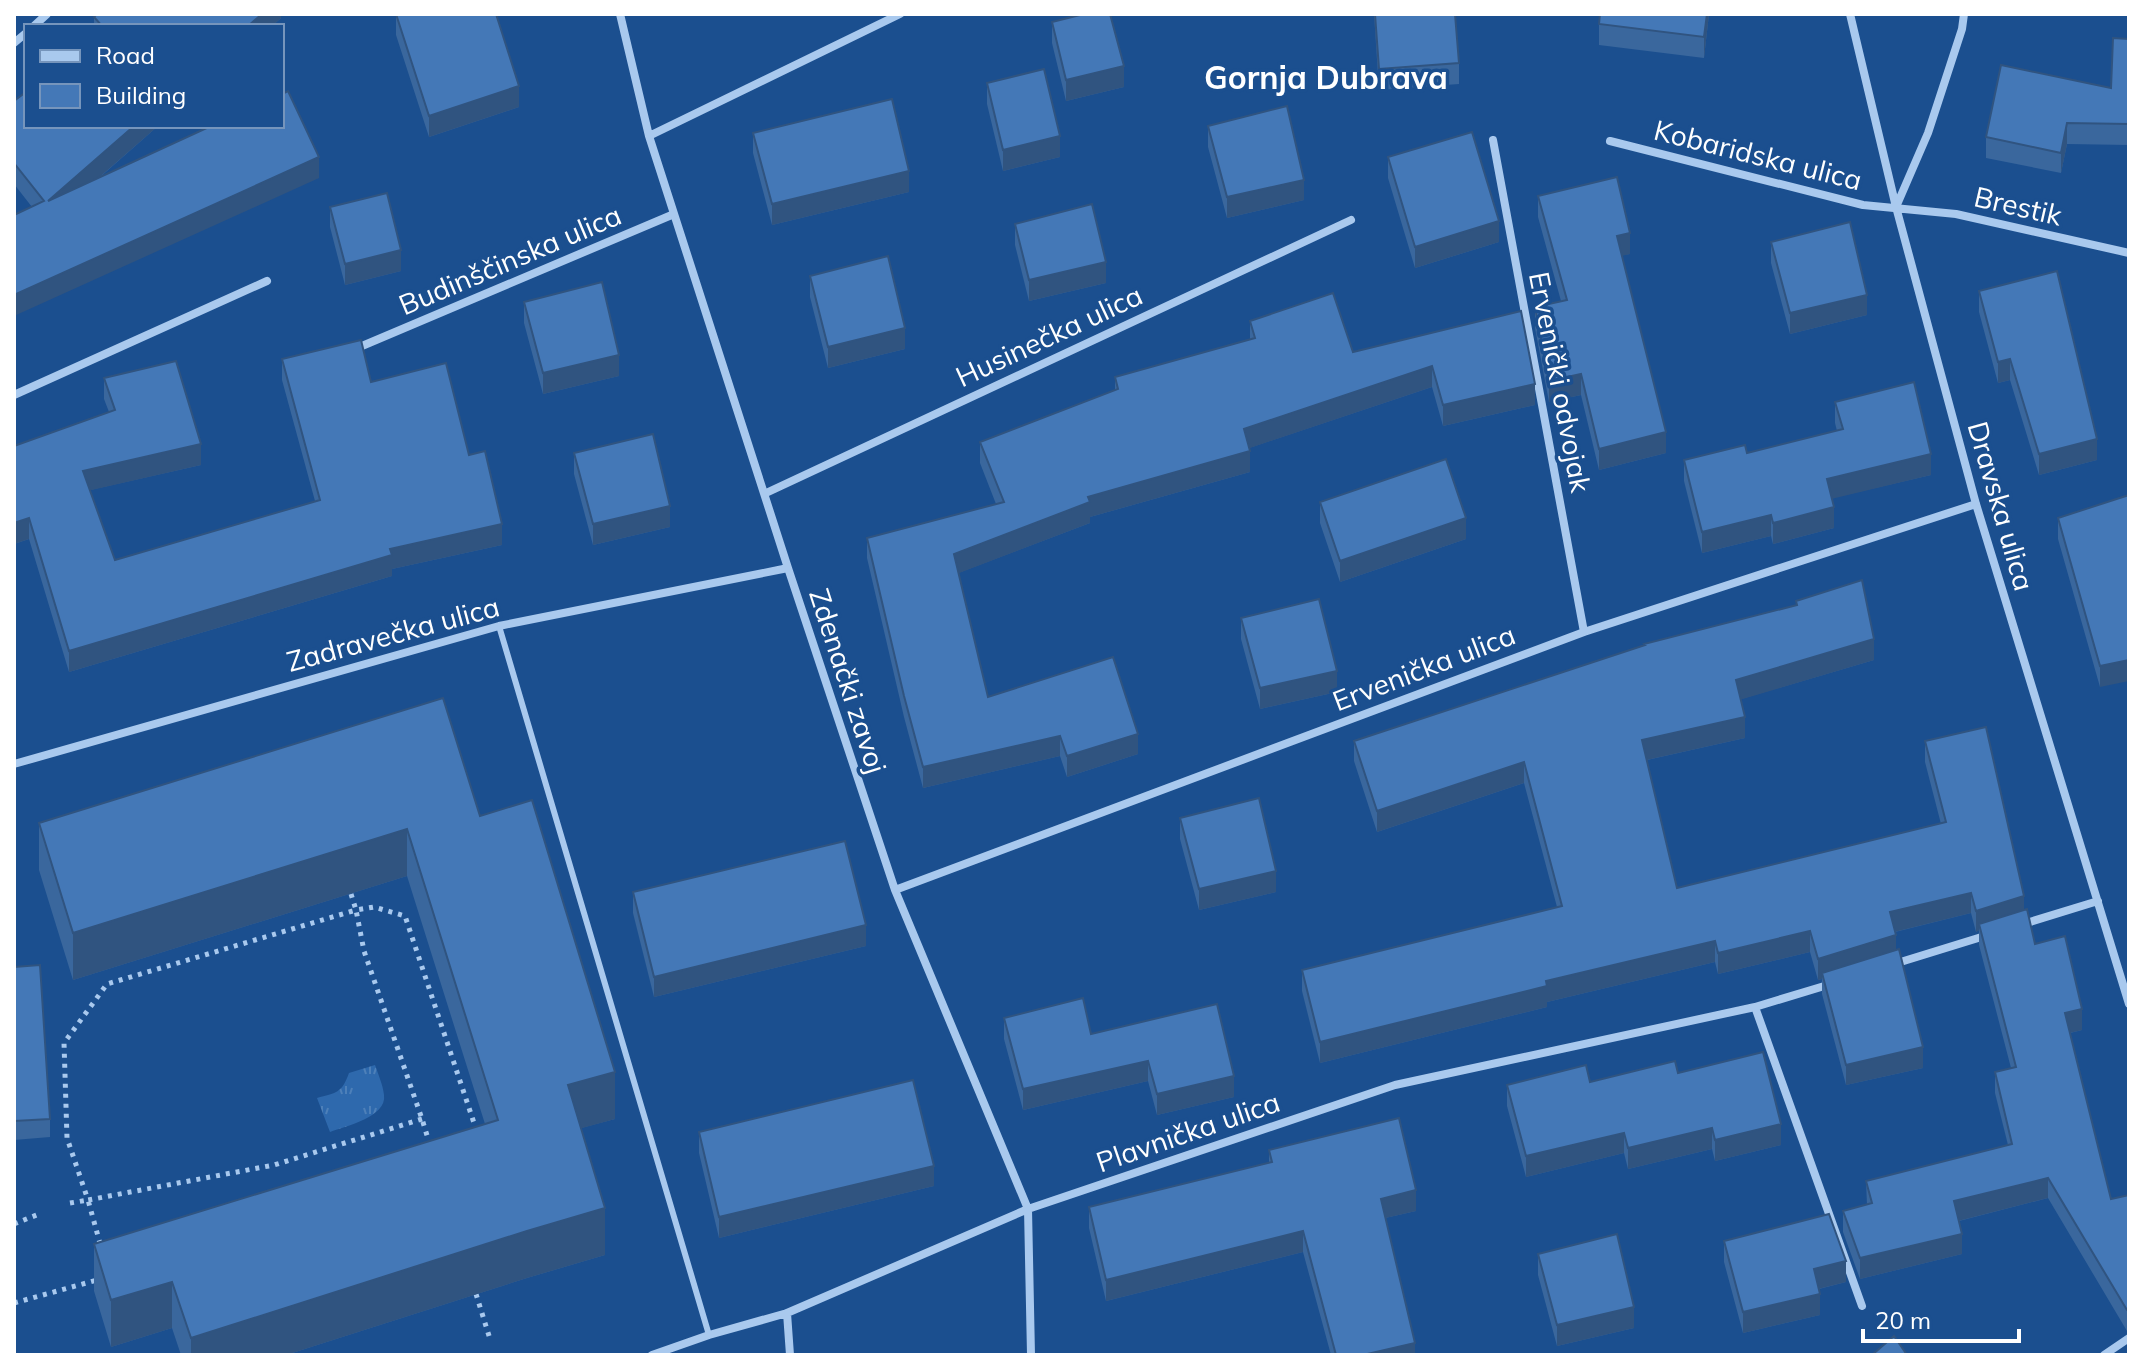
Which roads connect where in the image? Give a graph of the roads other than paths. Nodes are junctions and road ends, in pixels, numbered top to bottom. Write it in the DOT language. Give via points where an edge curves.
graph roads {
  1 [pos="620,14"];
  2 [pos="900,14"];
  3 [pos="1850,14"];
  4 [pos="1964,14"];
  5 [pos="649,136"];
  6 [pos="1493,140"];
  7 [pos="1610,141"];
  8 [pos="1896,207"];
  9 [pos="674,214"];
  10 [pos="1351,220"];
  11 [pos="2129,253"];
  12 [pos="267,281"];
  13 [pos="362,346"];
  14 [pos="14,395"];
  15 [pos="766,493"];
  16 [pos="1976,504"];
  17 [pos="788,568"];
  18 [pos="499,626"];
  19 [pos="1584,632"];
  20 [pos="14,764"];
  21 [pos="895,890"];
  22 [pos="2098,901"];
  23 [pos="2009,929"];
  24 [pos="1994,933"];
  25 [pos="1890,965"];
  26 [pos="1845,979"];
  27 [pos="2129,1004"];
  28 [pos="1755,1007"];
  29 [pos="1028,1209"];
  30 [pos="1862,1306"];
  31 [pos="787,1313"];
  32 [pos="709,1335"];
  33 [pos="2129,1338"];
  34 [pos="652,1355"];
  35 [pos="790,1355"];
  36 [pos="1031,1355"];
  37 [pos="2104,1355"];
  1 -- 5 [label="street, Zdenački zavoj"];
  2 -- 5 [label="street"];
  3 -- 8 [label="street, Dravska ulica"];
  4 -- 8 [label="street" via="1928,133"];
  5 -- 9 [label="street, Zdenački zavoj"];
  6 -- 19 [label="street, Ervenički odvojak"];
  7 -- 8 [label="street, Kobaridska ulica" via="1863,205"];
  8 -- 11 [label="street, Brestik" via="1956,214"];
  8 -- 16 [label="street, Dravska ulica"];
  9 -- 13 [label="street, Budinščinska ulica"];
  9 -- 15 [label="street, Zdenački zavoj"];
  10 -- 15 [label="street, Husinečka ulica"];
  12 -- 14 [label="street"];
  15 -- 17 [label="street, Zdenački zavoj"];
  16 -- 19 [label="street, Ervenička ulica"];
  16 -- 22 [label="street, Dravska ulica"];
  17 -- 18 [label="street, Zadravečka ulica"];
  17 -- 21 [label="street, Zdenački zavoj"];
  18 -- 20 [label="street, Zadravečka ulica"];
  18 -- 32 [label="lane"];
  19 -- 21 [label="street, Ervenička ulica"];
  21 -- 29 [label="street, Zdenački zavoj"];
  22 -- 23 [label="street"];
  22 -- 27 [label="street, Dravska ulica"];
  24 -- 25 [label="street"];
  26 -- 28 [label="street, Plavnička ulica"];
  28 -- 29 [label="street, Plavnička ulica" via="1395,1085"];
  28 -- 30 [label="street"];
  29 -- 31 [label="street, Plavnička ulica"];
  29 -- 36 [label="street, Zdenački zavoj"];
  31 -- 32 [label="street, Plavnička ulica"];
  31 -- 35 [label="street"];
  32 -- 34 [label="street, Plavnička ulica"];
  33 -- 37 [label="street"];
}
